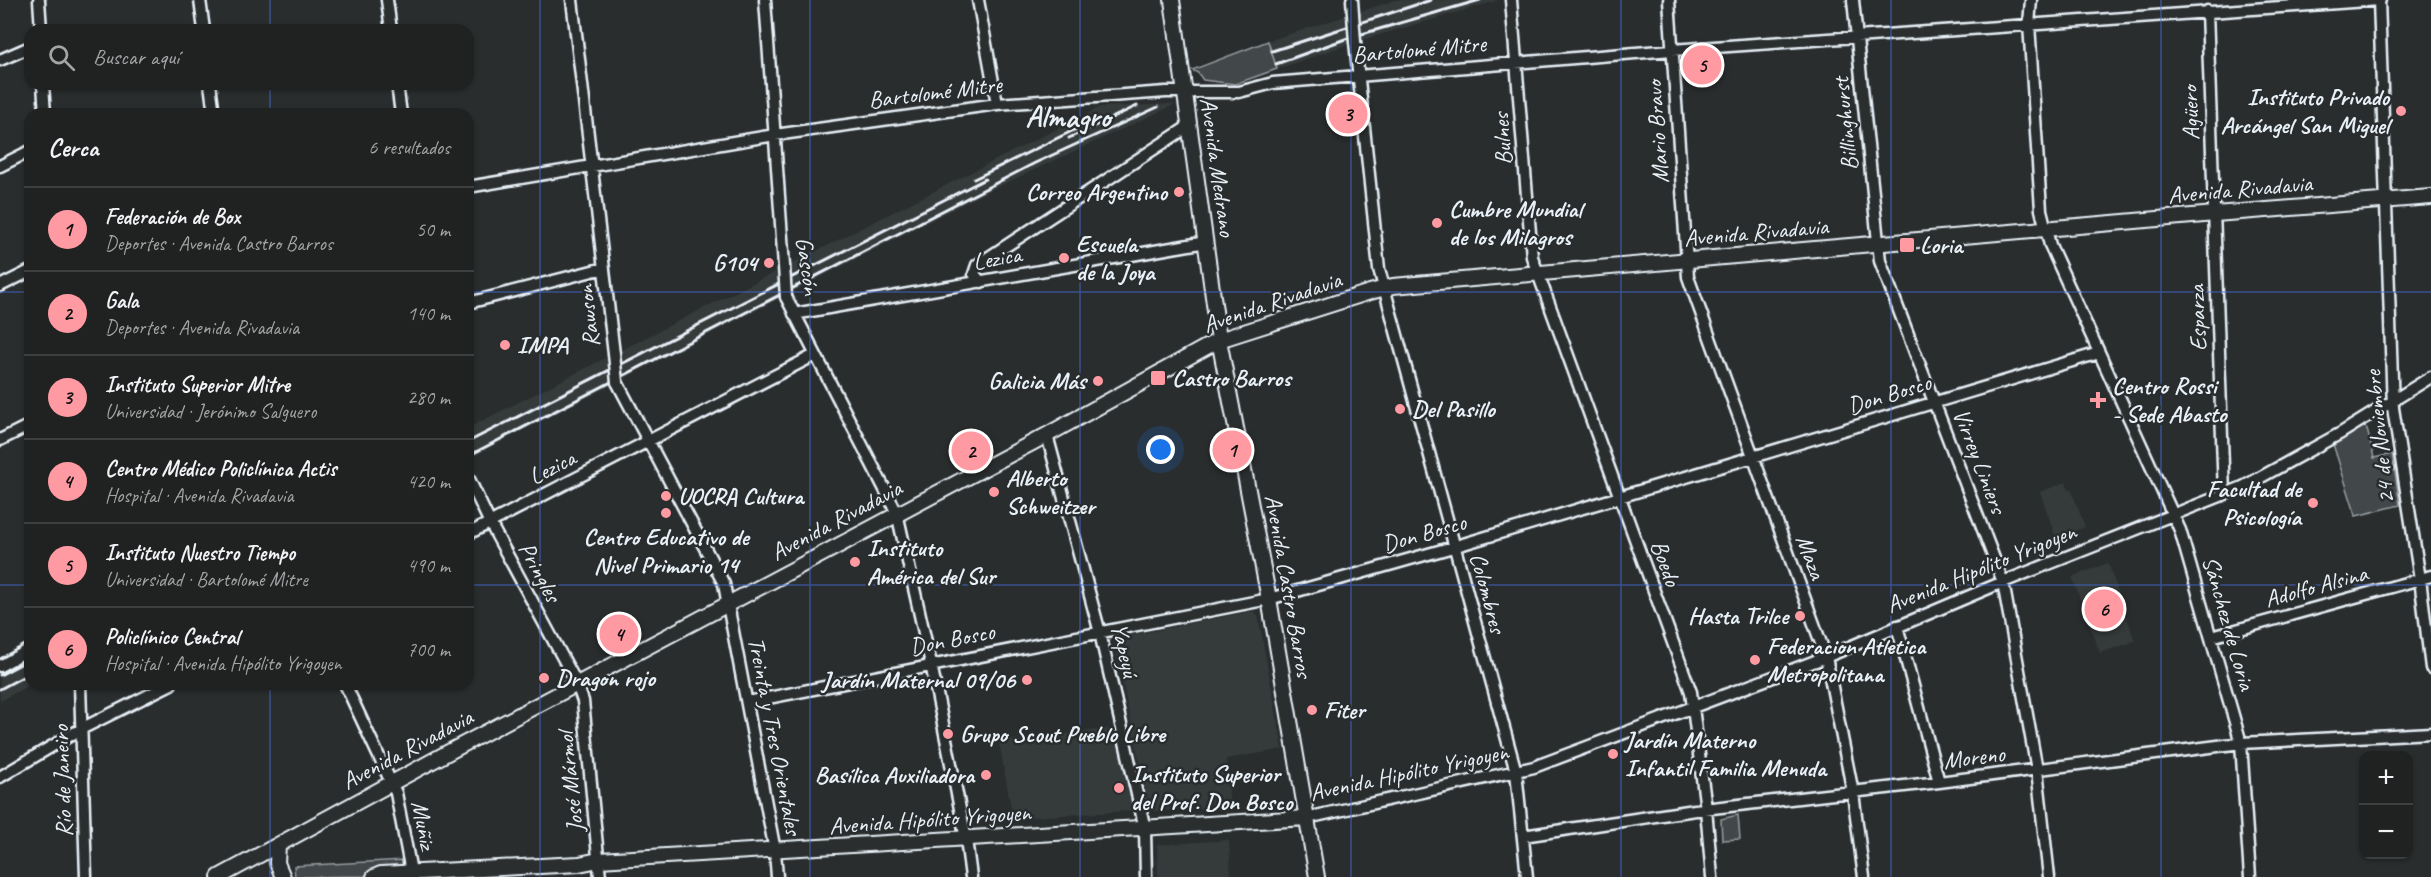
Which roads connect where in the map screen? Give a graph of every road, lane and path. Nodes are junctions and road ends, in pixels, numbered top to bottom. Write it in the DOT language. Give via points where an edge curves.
graph roads {
  1 [pos="39,0"];
  2 [pos="200,0"];
  3 [pos="387,0"];
  4 [pos="572,0"];
  5 [pos="765,0"];
  6 [pos="978,0"];
  7 [pos="1172,0"];
  8 [pos="1352,0"];
  9 [pos="1511,0"];
  10 [pos="1669,0"];
  11 [pos="1853,0"];
  12 [pos="2031,0"];
  13 [pos="2380,0"];
  14 [pos="2207,11"];
  15 [pos="40,24"];
  16 [pos="203,24"];
  17 [pos="390,24"];
  18 [pos="2030,24"];
  19 [pos="1856,37"];
  20 [pos="24,50"];
  21 [pos="1672,50"];
  22 [pos="0,60"];
  23 [pos="1517,62"];
  24 [pos="1358,75"];
  25 [pos="43,90"];
  26 [pos="211,90"];
  27 [pos="398,90"];
  28 [pos="1184,91"];
  29 [pos="997,104"];
  30 [pos="45,108"];
  31 [pos="213,108"];
  32 [pos="400,108"];
  33 [pos="1189,126"];
  34 [pos="775,135"];
  35 [pos="24,154"];
  36 [pos="0,166"];
  37 [pos="592,166"];
  38 [pos="474,186"];
  39 [pos="2431,197"];
  40 [pos="2385,200"];
  41 [pos="2215,214"];
  42 [pos="2046,228"];
  43 [pos="1206,242"];
  44 [pos="1878,244"];
  45 [pos="1687,260"];
  46 [pos="604,268"];
  47 [pos="24,274"];
  48 [pos="1539,274"];
  49 [pos="981,282"];
  50 [pos="0,286"];
  51 [pos="1384,288"];
  52 [pos="474,301"];
  53 [pos="794,314"];
  54 [pos="1219,340"];
  55 [pos="2099,353"];
  56 [pos="815,355"];
  57 [pos="2431,377"];
  58 [pos="2393,399"];
  59 [pos="1935,402"];
  60 [pos="24,428"];
  61 [pos="1047,435"];
  62 [pos="0,440"];
  63 [pos="648,441"];
  64 [pos="1752,457"];
  65 [pos="474,490"];
  66 [pos="2224,494"];
  67 [pos="1620,497"];
  68 [pos="897,513"];
  69 [pos="2174,515"];
  70 [pos="490,524"];
  71 [pos="474,531"];
  72 [pos="1453,547"];
  73 [pos="2426,578"];
  74 [pos="2003,582"];
  75 [pos="1269,599"];
  76 [pos="728,603"];
  77 [pos="1896,626"];
  78 [pos="1100,633"];
  79 [pos="2211,637"];
  80 [pos="24,652"];
  81 [pos="1826,657"];
  82 [pos="931,664"];
  83 [pos="0,666"];
  84 [pos="2431,668"];
  85 [pos="577,684"];
  86 [pos="80,690"];
  87 [pos="159,690"];
  88 [pos="348,690"];
  89 [pos="748,702"];
  90 [pos="1693,707"];
  91 [pos="81,729"];
  92 [pos="2431,733"];
  93 [pos="2241,743"];
  94 [pos="2037,770"];
  95 [pos="1515,772"];
  96 [pos="0,777"];
  97 [pos="392,782"];
  98 [pos="1940,782"];
  99 [pos="1853,793"];
  100 [pos="1706,809"];
  101 [pos="1307,818"];
  102 [pos="1145,829"];
  103 [pos="1522,836"];
  104 [pos="966,839"];
  105 [pos="278,844"];
  106 [pos="776,851"];
  107 [pos="599,860"];
  108 [pos="412,875"];
  109 [pos="86,877"];
  110 [pos="219,877"];
  111 [pos="283,877"];
  112 [pos="374,877"];
  113 [pos="600,877"];
  114 [pos="777,877"];
  115 [pos="971,877"];
  116 [pos="1146,877"];
  117 [pos="1317,877"];
  118 [pos="1527,877"];
  119 [pos="1712,877"];
  120 [pos="1864,877"];
  121 [pos="2049,877"];
  122 [pos="2250,877"];
  1 -- 15 [label="street"];
  2 -- 16 [label="street"];
  3 -- 17 [label="street"];
  4 -- 37 [label="street, Rawson"];
  5 -- 34 [label="street, Gascón"];
  6 -- 29 [label="street"];
  7 -- 28 [label="main road, Avenida Medrano"];
  8 -- 24 [label="street, Colombres, bridge"];
  9 -- 23 [label="street, Bulnes"];
  10 -- 21 [label="street, Mario Bravo"];
  11 -- 19 [label="street, Billinghurst"];
  12 -- 18 [label="street, Sánchez de Loria"];
  13 -- 14 [label="street, Bartolomé Mitre"];
  13 -- 40 [label="street, 24 de Noviembre"];
  14 -- 18 [label="street, Bartolomé Mitre"];
  14 -- 41 [label="street, Agüero"];
  18 -- 19 [label="street, Bartolomé Mitre"];
  18 -- 42 [label="street, Sánchez de Loria" via="2041,210"];
  19 -- 21 [label="street, Bartolomé Mitre"];
  19 -- 44 [label="street, Billinghurst"];
  20 -- 22 [label="street"];
  21 -- 23 [label="street, Bartolomé Mitre"];
  21 -- 45 [label="street, Mario Bravo"];
  23 -- 24 [label="street, Bartolomé Mitre"];
  23 -- 48 [label="street, Bulnes" via="1532,257"];
  24 -- 28 [label="street, Bartolomé Mitre" via="1273,83 1239,92"];
  24 -- 51 [label="street, Colombres"];
  25 -- 30 [label="street"];
  26 -- 31 [label="street"];
  27 -- 32 [label="street"];
  28 -- 29 [label="street, Bartolomé Mitre"];
  28 -- 33 [label="main road, Avenida Medrano"];
  29 -- 34 [label="street, Bartolomé Mitre"];
  33 -- 43 [label="main road, Avenida Medrano"];
  33 -- 49 [label="street" via="977,265 974,274"];
  34 -- 37 [label="street, Bartolomé Mitre"];
  34 -- 53 [label="street, Gascón, bridge" via="786,297"];
  35 -- 36 [label="street"];
  37 -- 38 [label="street, Bartolomé Mitre"];
  37 -- 46 [label="street, Rawson"];
  39 -- 40 [label="main road, Avenida Rivadavia"];
  40 -- 41 [label="main road, Avenida Rivadavia"];
  40 -- 58 [label="street, 24 de Noviembre"];
  41 -- 42 [label="main road, Avenida Rivadavia"];
  41 -- 66 [label="street, Esparza"];
  42 -- 44 [label="main road, Avenida Rivadavia"];
  42 -- 55 [label="street, Sánchez de Loria"];
  43 -- 49 [label="street, Lezica"];
  43 -- 54 [label="main road, Avenida Medrano"];
  44 -- 45 [label="main road, Avenida Rivadavia"];
  44 -- 59 [label="street, Virrey Liniers" via="1880,261"];
  45 -- 48 [label="main road, Avenida Rivadavia"];
  45 -- 64 [label="street, Maza" via="1688,277"];
  46 -- 52 [label="street"];
  46 -- 63 [label="street, Rawson, bridge" via="617,382"];
  47 -- 50 [label="street"];
  48 -- 51 [label="main road, Avenida Rivadavia"];
  48 -- 67 [label="street, Boedo"];
  49 -- 53 [label="street, Lezica"];
  51 -- 54 [label="main road, Avenida Rivadavia"];
  51 -- 72 [label="street, Colombres"];
  53 -- 56 [label="street, Gascón"];
  54 -- 61 [label="main road, Avenida Rivadavia"];
  54 -- 75 [label="main road, Avenida Castro Barros"];
  55 -- 59 [label="street, Don Bosco"];
  55 -- 69 [label="street, Sánchez de Loria"];
  56 -- 63 [label="street, Lezica"];
  56 -- 68 [label="street, Gascón"];
  57 -- 58 [label="street, Avenida Hipólito Yrigoyen"];
  58 -- 66 [label="street, Avenida Hipólito Yrigoyen" via="2244,488"];
  58 -- 73 [label="street, 24 de Noviembre"];
  59 -- 64 [label="street, Don Bosco"];
  59 -- 74 [label="street, Virrey Liniers"];
  60 -- 62 [label="street"];
  61 -- 68 [label="main road, Avenida Rivadavia"];
  61 -- 78 [label="street, Yapeyú"];
  63 -- 70 [label="street, Lezica"];
  63 -- 76 [label="street, Rawson" via="724,584"];
  64 -- 67 [label="street, Don Bosco"];
  64 -- 81 [label="street, Maza"];
  65 -- 70 [label="street, Pringles"];
  66 -- 69 [label="street, Avenida Hipólito Yrigoyen"];
  67 -- 72 [label="street, Don Bosco"];
  67 -- 90 [label="street, Boedo" via="1691,692"];
  68 -- 76 [label="main road, Avenida Rivadavia"];
  68 -- 82 [label="street, Gascón"];
  69 -- 74 [label="street, Avenida Hipólito Yrigoyen"];
  69 -- 79 [label="street, Sánchez de Loria"];
  70 -- 71 [label="street, Lezica"];
  70 -- 85 [label="street, Pringles"];
  72 -- 75 [label="street, Don Bosco"];
  72 -- 95 [label="street, Colombres"];
  73 -- 79 [label="street, Adolfo Alsina"];
  73 -- 84 [label="street, 24 de Noviembre"];
  74 -- 77 [label="street, Avenida Hipólito Yrigoyen"];
  74 -- 94 [label="street, Virrey Liniers"];
  75 -- 78 [label="street, Don Bosco"];
  75 -- 101 [label="main road, Avenida Castro Barros"];
  76 -- 85 [label="main road, Avenida Rivadavia"];
  76 -- 89 [label="street, Treinta y Tres Orientales"];
  77 -- 81 [label="street, Avenida Hipólito Yrigoyen"];
  77 -- 98 [label="street"];
  78 -- 82 [label="street, Don Bosco"];
  78 -- 102 [label="street, Yapeyú"];
  79 -- 93 [label="street, Sánchez de Loria"];
  80 -- 83 [label="street"];
  81 -- 90 [label="street, Avenida Hipólito Yrigoyen"];
  81 -- 99 [label="street, Maza"];
  82 -- 89 [label="street, Don Bosco"];
  82 -- 104 [label="street, Gascón"];
  85 -- 97 [label="main road, Avenida Rivadavia"];
  85 -- 107 [label="street, José Mármol" via="583,701"];
  86 -- 91 [label="street, Río de Janeiro"];
  87 -- 91 [label="street"];
  88 -- 97 [label="street, Muñiz"];
  89 -- 106 [label="street, Treinta y Tres Orientales"];
  90 -- 95 [label="street, Avenida Hipólito Yrigoyen"];
  90 -- 100 [label="street, Boedo"];
  91 -- 96 [label="street"];
  91 -- 109 [label="street, Río de Janeiro"];
  92 -- 93 [label="street, Moreno"];
  93 -- 94 [label="street, Moreno"];
  93 -- 122 [label="street, Sánchez de Loria"];
  94 -- 98 [label="street, Moreno"];
  94 -- 121 [label="street, Virrey Liniers"];
  95 -- 101 [label="street, Avenida Hipólito Yrigoyen"];
  95 -- 103 [label="street, Colombres"];
  97 -- 105 [label="main road, Avenida Rivadavia"];
  97 -- 108 [label="street, Muñiz"];
  98 -- 99 [label="street, Moreno"];
  99 -- 100 [label="street, Moreno"];
  99 -- 120 [label="street, Maza"];
  100 -- 103 [label="street, Moreno"];
  100 -- 119 [label="street, Boedo"];
  101 -- 102 [label="main road, Avenida Hipólito Yrigoyen"];
  101 -- 117 [label="main road, Avenida Castro Barros"];
  102 -- 104 [label="main road, Avenida Hipólito Yrigoyen"];
  102 -- 116 [label="street, Yapeyú"];
  103 -- 118 [label="street, Colombres"];
  104 -- 106 [label="main road, Avenida Hipólito Yrigoyen"];
  104 -- 115 [label="street, Gascón"];
  105 -- 110 [label="main road, Avenida Rivadavia"];
  105 -- 111 [label="main road" via="277,863"];
  106 -- 107 [label="main road, Avenida Hipólito Yrigoyen"];
  106 -- 114 [label="street, Treinta y Tres Orientales"];
  107 -- 108 [label="main road, Avenida Hipólito Yrigoyen"];
  107 -- 113 [label="street, José Mármol"];
  108 -- 112 [label="main road, Avenida Hipólito Yrigoyen"];
}
